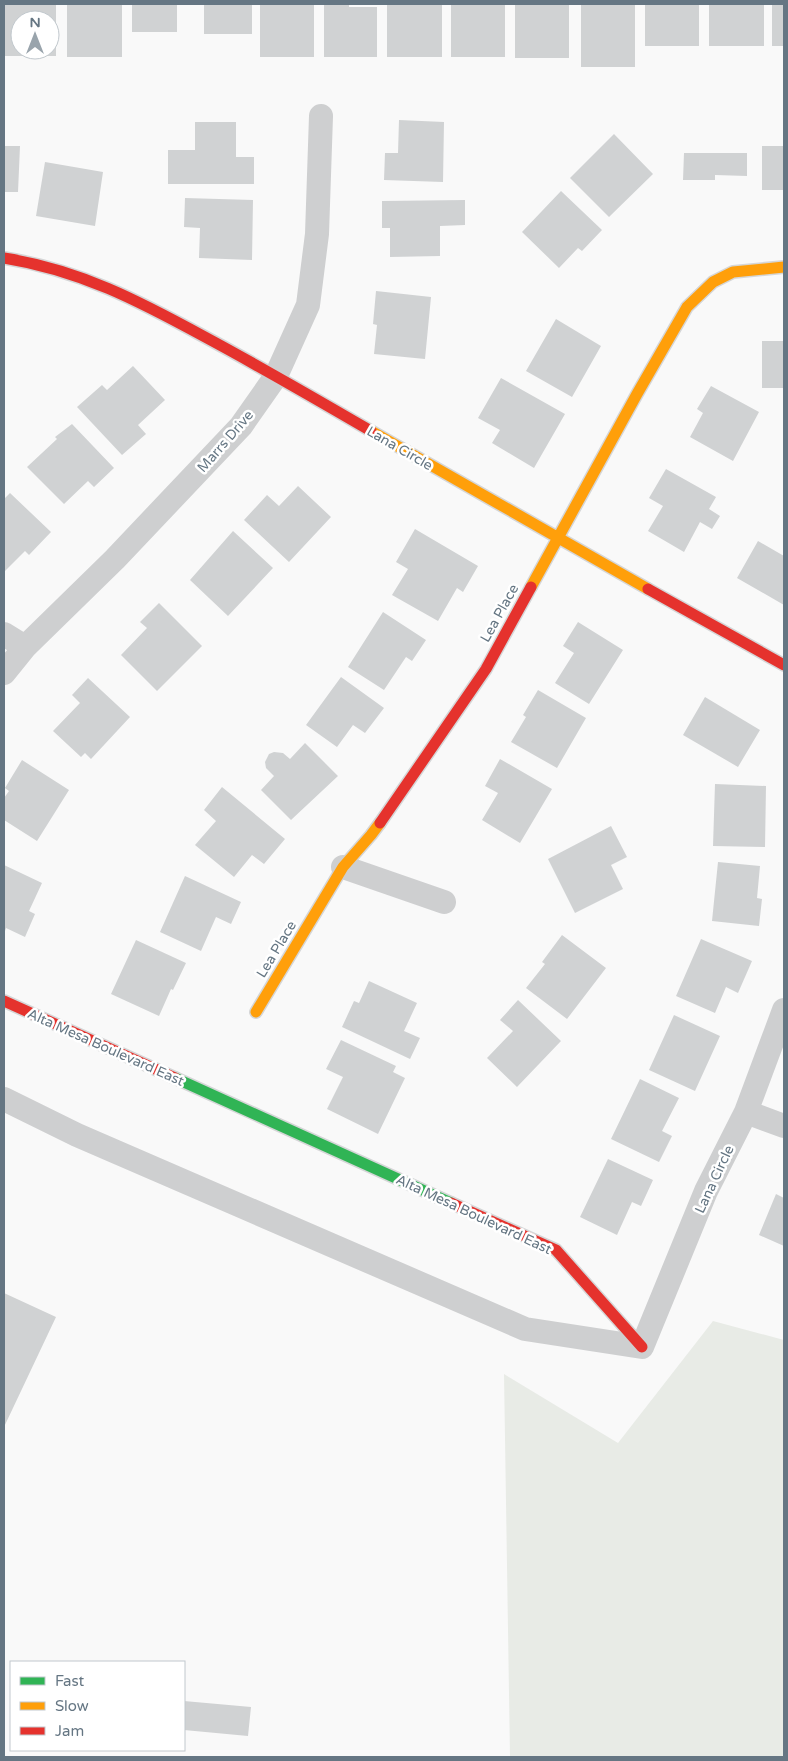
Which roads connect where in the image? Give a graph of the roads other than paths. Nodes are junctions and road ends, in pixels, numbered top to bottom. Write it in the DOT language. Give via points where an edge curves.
graph roads {
  1 [pos="320,116"];
  2 [pos="4,258"];
  3 [pos="784,267"];
  4 [pos="276,376"];
  5 [pos="557,539"];
  6 [pos="4,634"];
  7 [pos="25,647"];
  8 [pos="784,666"];
  9 [pos="4,673"];
  10 [pos="343,867"];
  11 [pos="444,902"];
  12 [pos="4,1001"];
  13 [pos="784,1010"];
  14 [pos="256,1012"];
  15 [pos="4,1099"];
  16 [pos="746,1112"];
  17 [pos="784,1126"];
  18 [pos="642,1347"];
  1 -- 4 [label="street, Marrs Drive" via="317,234 308,305"];
  2 -- 4 [label="street, Lana Circle" via="38,262 101,284"];
  3 -- 5 [label="street, Lea Place" via="733,272 713,282 687,307"];
  4 -- 5 [label="street, Lana Circle"];
  4 -- 7 [label="street, Marrs Drive" via="241,426 115,559"];
  5 -- 8 [label="street, Lana Circle"];
  5 -- 10 [label="street, Lea Place" via="486,669 371,835"];
  6 -- 7 [label="street"];
  7 -- 9 [label="street, Marrs Drive"];
  10 -- 11 [label="street"];
  10 -- 14 [label="street, Lea Place"];
  12 -- 18 [label="street, Alta Mesa Boulevard East" via="556,1250"];
  13 -- 16 [label="street, Lana Circle"];
  15 -- 18 [label="street" via="77,1135 525,1329"];
  16 -- 17 [label="street"];
  16 -- 18 [label="street, Lana Circle" via="706,1191"];
}
